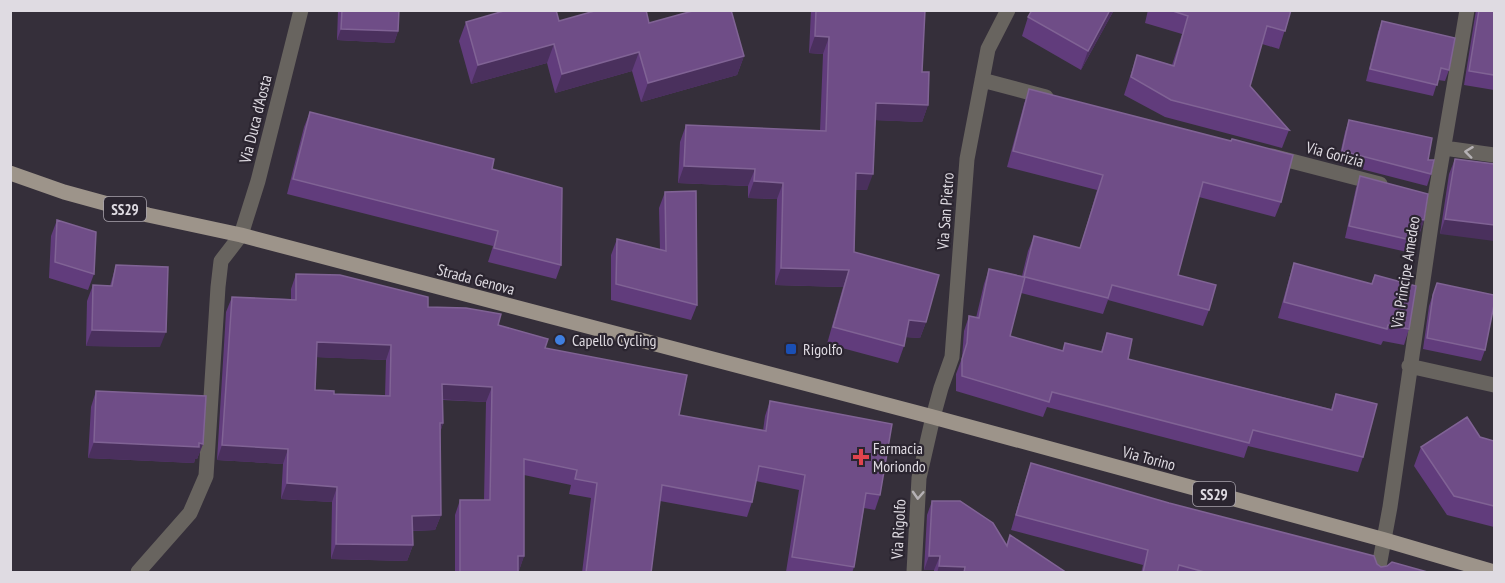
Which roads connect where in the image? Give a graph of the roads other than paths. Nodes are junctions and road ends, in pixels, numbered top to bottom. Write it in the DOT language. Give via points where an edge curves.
graph roads {
  1 [pos="301,10"];
  2 [pos="1008,10"];
  3 [pos="1467,10"];
  4 [pos="982,80"];
  5 [pos="1063,101"];
  6 [pos="1444,148"];
  7 [pos="1260,153"];
  8 [pos="1494,155"];
  9 [pos="10,173"];
  10 [pos="1400,189"];
  11 [pos="241,235"];
  12 [pos="1409,366"];
  13 [pos="1494,385"];
  14 [pos="933,417"];
  15 [pos="1385,540"];
  16 [pos="1494,572"];
  17 [pos="138,573"];
  18 [pos="914,573"];
  19 [pos="1378,573"];
  1 -- 11 [label="street, Via Duca d'Aosta"];
  2 -- 4 [label="street, Via San Pietro" via="988,49"];
  3 -- 6 [label="street, Via Principe Amedeo"];
  4 -- 5 [label="street"];
  4 -- 14 [label="street, Via San Pietro" via="968,159 952,357"];
  8 -- 6 [label="street, one-way"];
  6 -- 12 [label="street, Via Principe Amedeo" via="1429,197"];
  7 -- 10 [label="street, Via Gorizia"];
  9 -- 11 [label="main road, Strada Genova / SS29" via="148,215"];
  11 -- 14 [label="main road, Strada Genova / SS29"];
  11 -- 17 [label="street" via="221,261 206,476 190,513"];
  12 -- 13 [label="street"];
  12 -- 15 [label="street, Via Principe Amedeo"];
  14 -- 15 [label="main road, Via Torino / SS29"];
  14 -- 18 [label="street, Via Rigolfo, one-way" via="919,478"];
  15 -- 16 [label="main road, Via Torino / SS29"];
  15 -- 19 [label="street, Via Principe Amedeo"];
}
